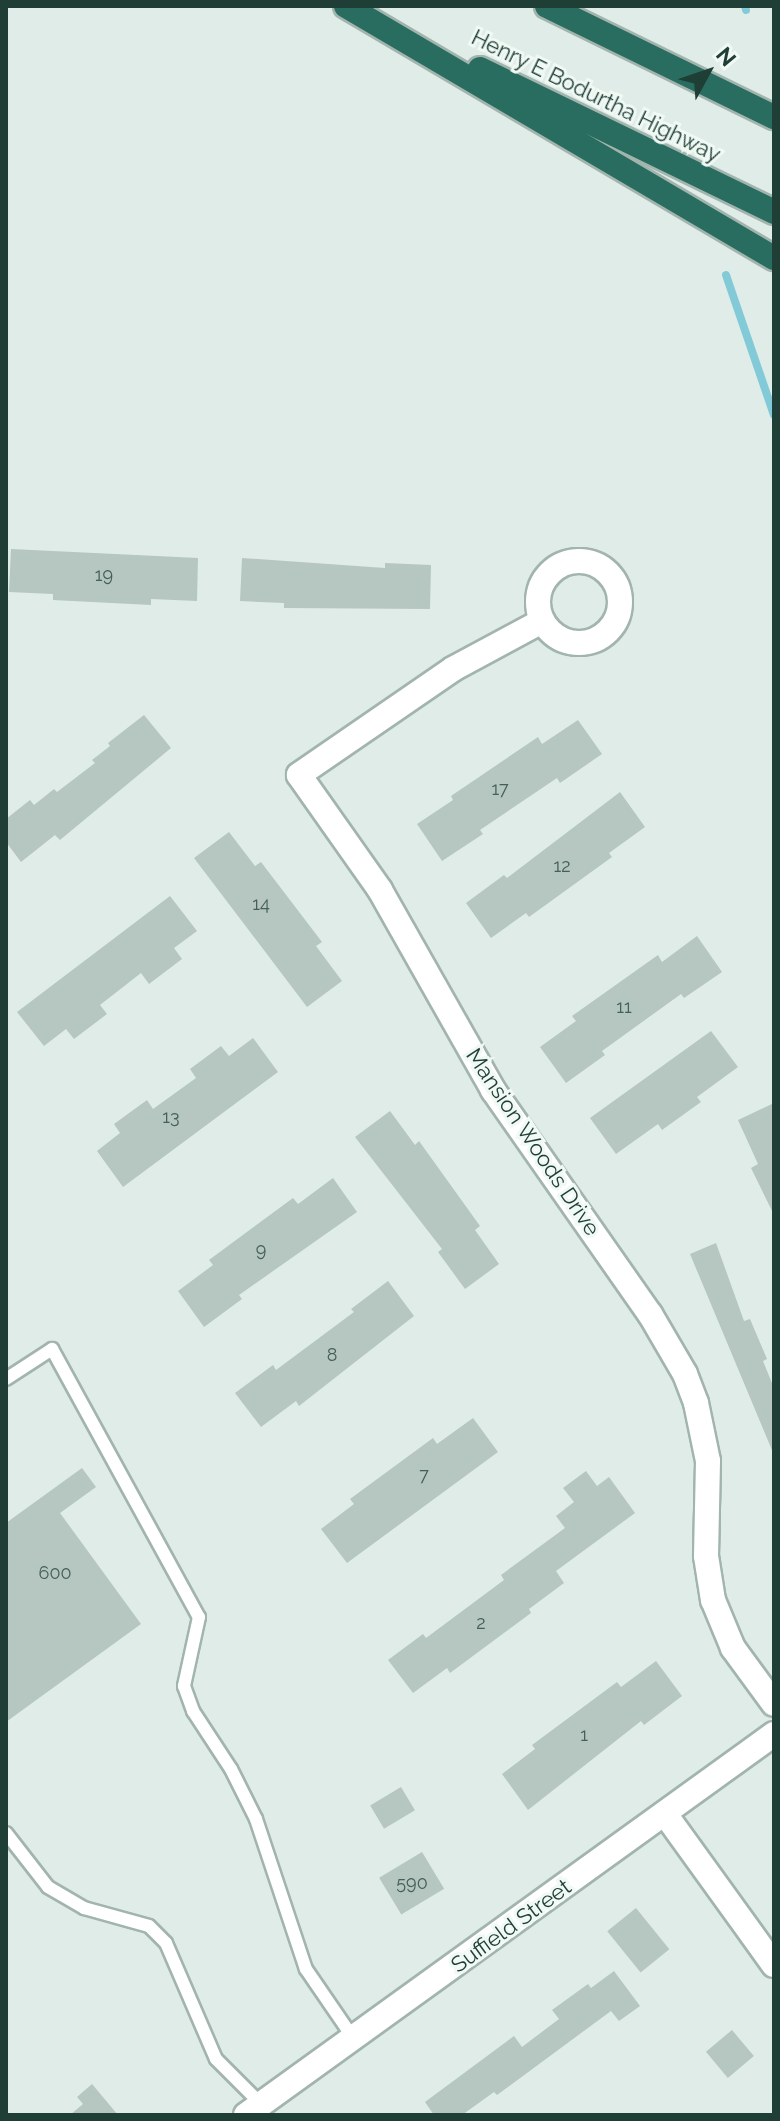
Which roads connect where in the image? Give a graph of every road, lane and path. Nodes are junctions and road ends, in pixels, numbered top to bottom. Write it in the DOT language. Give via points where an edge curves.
graph roads {
  1 [pos="346,6"];
  2 [pos="353,6"];
  3 [pos="547,6"];
  4 [pos="661,62"];
  5 [pos="774,108"];
  6 [pos="774,117"];
  7 [pos="774,212"];
  8 [pos="774,258"];
  9 [pos="542,621"];
  10 [pos="6,1379"];
  11 [pos="774,1704"];
  12 [pos="774,1734"];
  13 [pos="665,1814"];
  14 [pos="6,1833"];
  15 [pos="774,1965"];
  16 [pos="354,2039"];
  17 [pos="254,2110"];
  1 -- 8 [label="highway"];
  2 -- 7 [label="highway, Henry E Bodurtha Highway"];
  3 -- 4 [label="highway"];
  4 -- 5 [label="highway"];
  4 -- 6 [label="highway"];
  9 -- 11 [label="street, Mansion Woods Drive" via="453,669 299,775 380,890 493,1090 650,1314 685,1374 708,1461 706,1556 713,1600 733,1648"];
  10 -- 16 [label="lane" via="52,1349 199,1617 184,1686 193,1711 256,1819 306,1969"];
  12 -- 13 [label="street, Suffield Street"];
  13 -- 15 [label="street"];
  13 -- 16 [label="street, Suffield Street"];
  14 -- 17 [label="lane" via="48,1887 84,1908 149,1926 166,1943 216,2059"];
  16 -- 17 [label="street, Suffield Street"];
}
